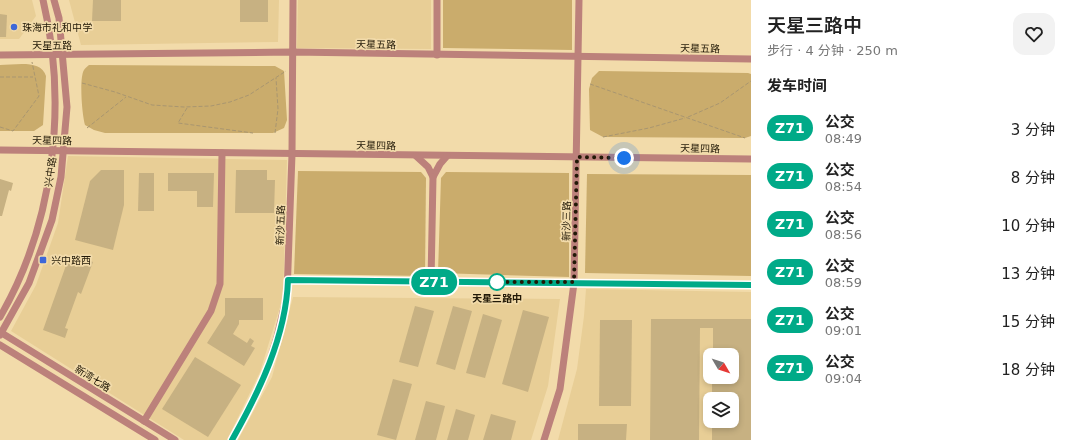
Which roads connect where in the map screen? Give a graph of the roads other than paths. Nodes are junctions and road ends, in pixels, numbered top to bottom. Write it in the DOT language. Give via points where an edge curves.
graph roads {
  1 [pos="43,0"];
  2 [pos="54,0"];
  3 [pos="293,0"];
  4 [pos="437,0"];
  5 [pos="579,0"];
  6 [pos="292,52"];
  7 [pos="0,55"];
  8 [pos="62,55"];
  9 [pos="437,55"];
  10 [pos="52,56"];
  11 [pos="579,57"];
  12 [pos="751,59"];
  13 [pos="0,150"];
  14 [pos="51,150"];
  15 [pos="63,151"];
  16 [pos="222,153"];
  17 [pos="292,154"];
  18 [pos="416,156"];
  19 [pos="447,156"];
  20 [pos="577,157"];
  21 [pos="751,159"];
  22 [pos="433,177"];
  23 [pos="288,280"];
  24 [pos="431,282"];
  25 [pos="574,282"];
  26 [pos="751,285"];
  27 [pos="0,317"];
  28 [pos="0,334"];
  29 [pos="0,345"];
  30 [pos="144,421"];
  31 [pos="155,440"];
  32 [pos="175,440"];
  33 [pos="232,440"];
  34 [pos="544,440"];
  1 -- 10 [label="street, 兴中路" via="50,30"];
  2 -- 8 [label="street, 兴中路" via="59,18"];
  3 -- 6 [label="street, 新沙五路"];
  4 -- 9 [label="street"];
  5 -- 11 [label="street, 新沙三路"];
  6 -- 8 [label="street, 天星五路"];
  6 -- 9 [label="street, 天星五路"];
  6 -- 17 [label="street, 新沙五路"];
  7 -- 10 [label="street, 天星五路"];
  8 -- 10 [label="street, 天星五路"];
  8 -- 15 [label="street, 兴中路" via="67,107"];
  9 -- 11 [label="street, 天星五路"];
  10 -- 14 [label="street, 兴中路" via="56,96"];
  11 -- 12 [label="street, 天星五路"];
  11 -- 20 [label="street, 新沙三路"];
  13 -- 14 [label="street, 天星四路"];
  14 -- 15 [label="street, 天星四路"];
  14 -- 27 [label="street, 兴中路" via="49,181 34,240 16,290"];
  15 -- 16 [label="street, 天星四路"];
  15 -- 28 [label="street, 兴中路" via="61,177 52,220 29,283"];
  16 -- 17 [label="street, 天星四路"];
  16 -- 30 [label="street" via="220,284 216,298 211,311"];
  17 -- 18 [label="street, 天星四路"];
  17 -- 23 [label="street, 新沙五路"];
  18 -- 19 [label="street, 天星四路"];
  18 -- 22 [label="street" via="428,167"];
  19 -- 20 [label="street, 天星四路"];
  19 -- 22 [label="street"];
  20 -- 21 [label="street, 天星四路"];
  20 -- 25 [label="street, 新沙三路"];
  22 -- 24 [label="street"];
  23 -- 24 [label="street"];
  23 -- 33 [label="street, 新沙五路" via="277,337 265,376"];
  24 -- 25 [label="street"];
  25 -- 26 [label="street"];
  25 -- 34 [label="street, 新沙三路" via="560,389"];
  28 -- 30 [label="street, 新湾七路"];
  29 -- 31 [label="street, 新湾七路"];
  30 -- 32 [label="street, 新湾七路"];
}
